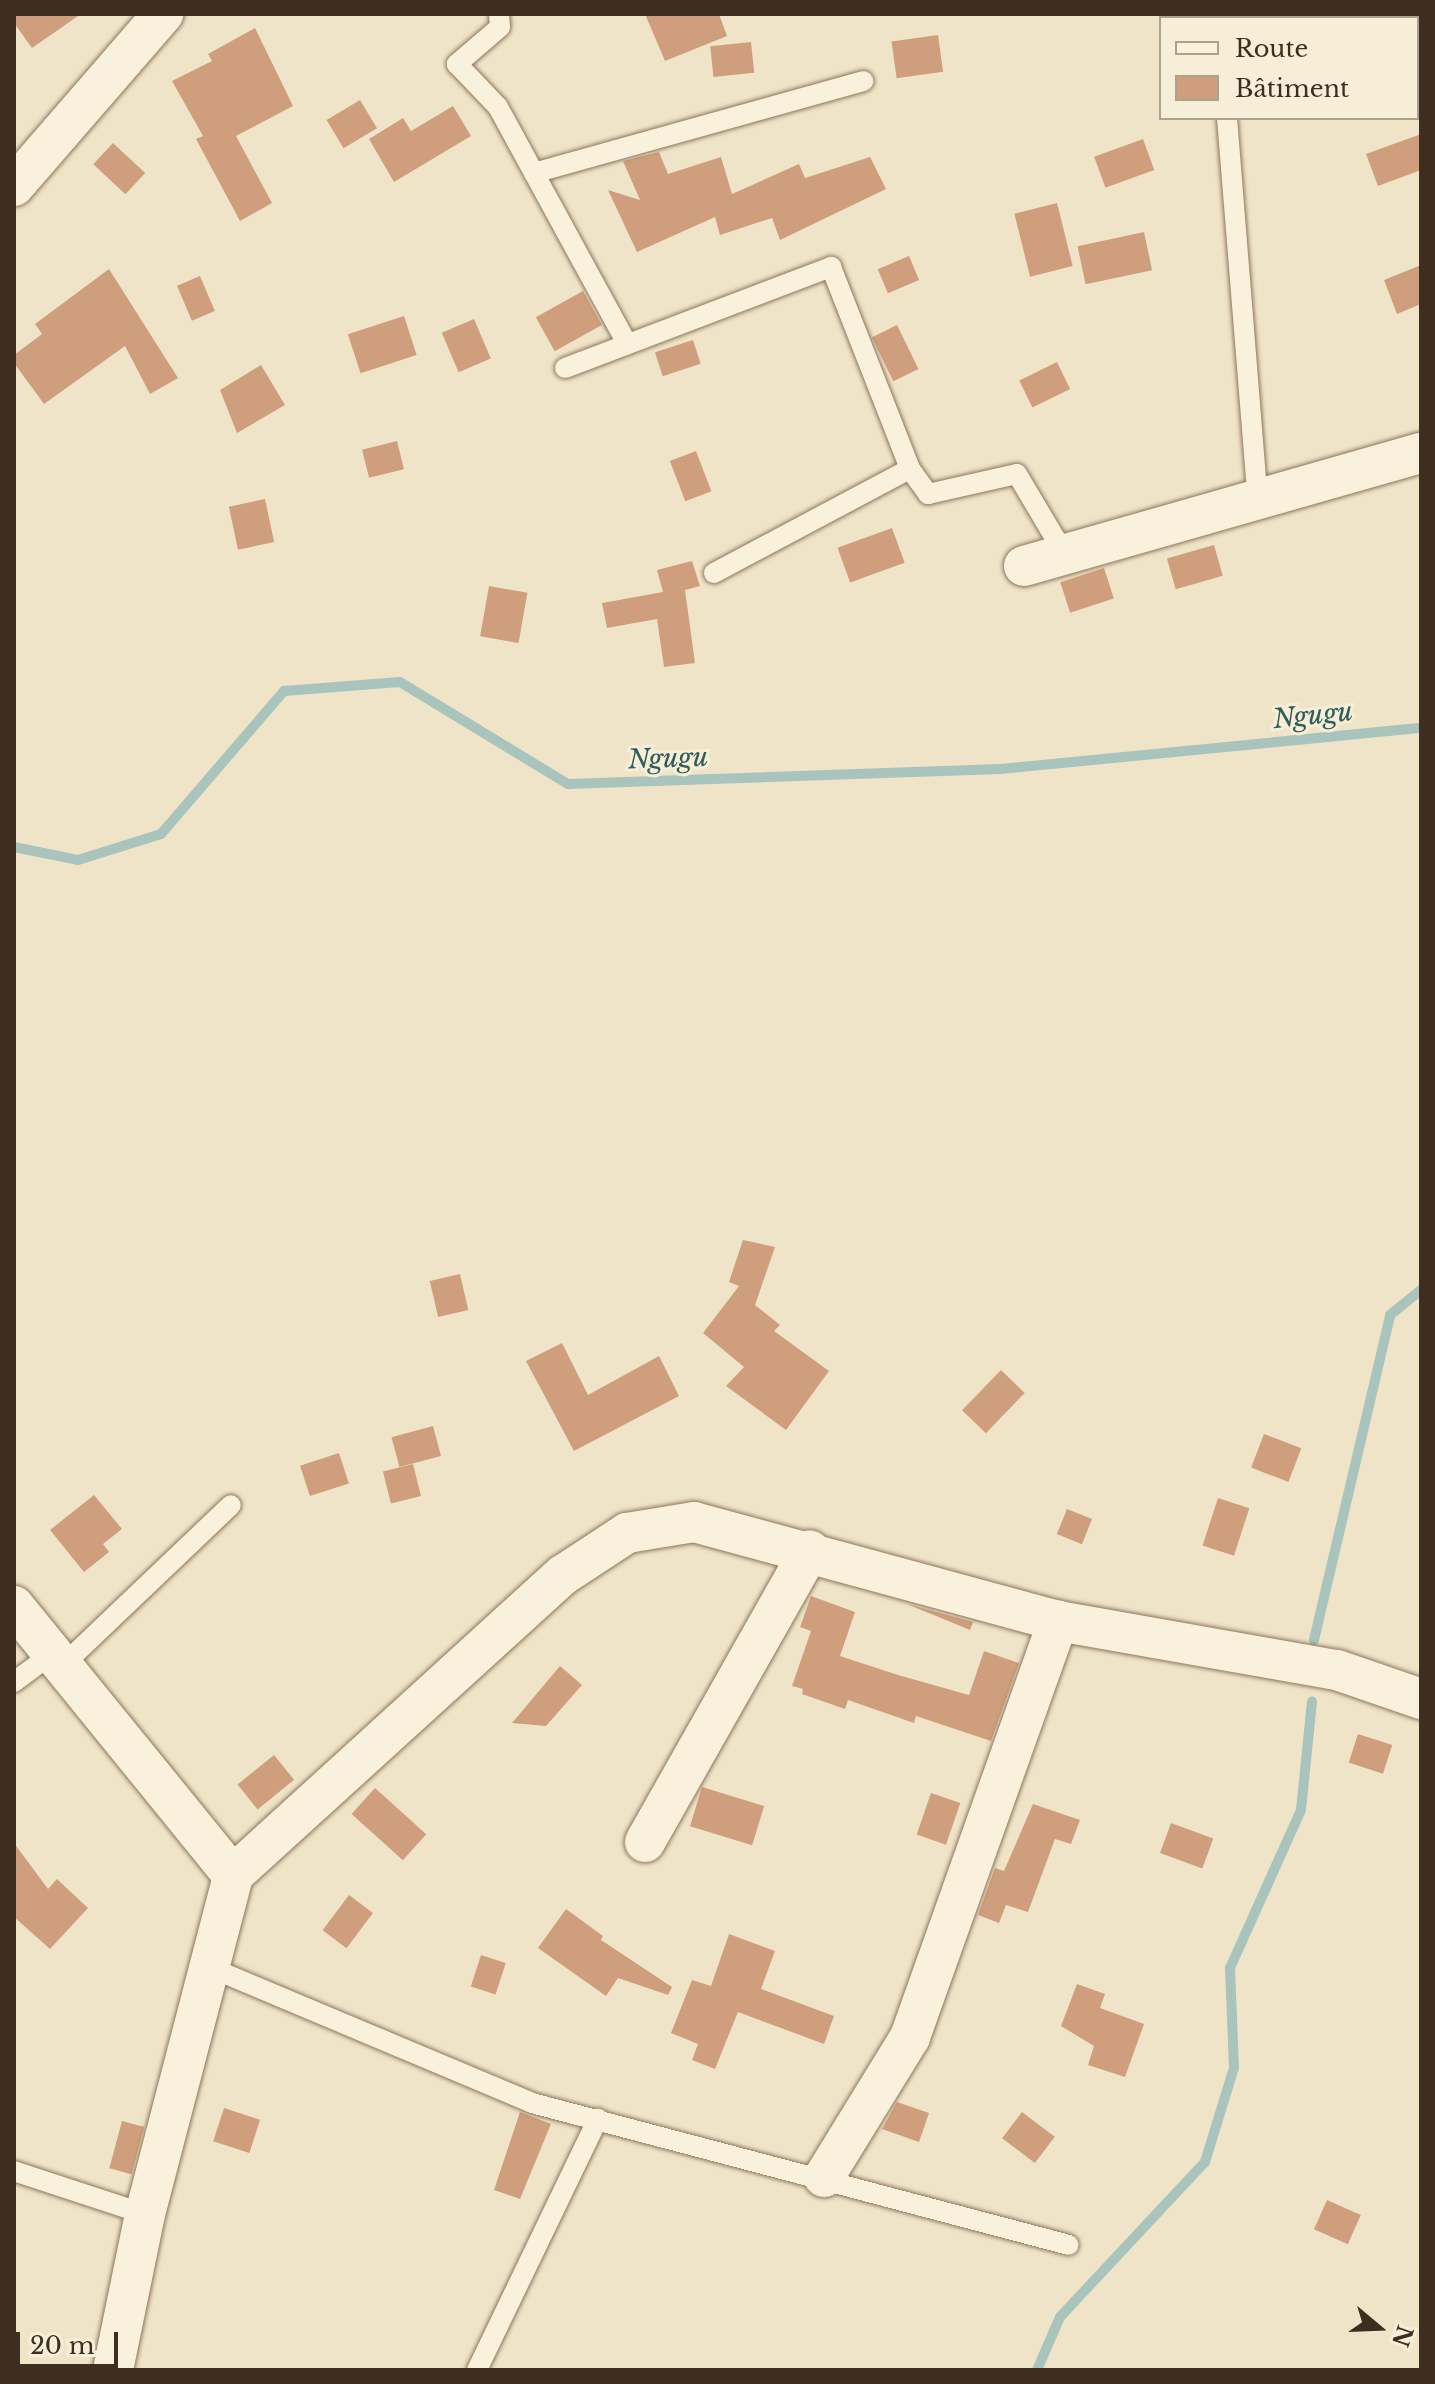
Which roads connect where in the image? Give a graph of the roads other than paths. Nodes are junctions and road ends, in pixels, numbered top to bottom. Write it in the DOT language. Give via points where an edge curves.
graph roads {
  1 [pos="163,14"];
  2 [pos="499,14"];
  3 [pos="863,81"];
  4 [pos="1227,120"];
  5 [pos="534,173"];
  6 [pos="14,186"];
  7 [pos="627,344"];
  8 [pos="565,368"];
  9 [pos="1421,453"];
  10 [pos="910,469"];
  11 [pos="1258,500"];
  12 [pos="1065,555"];
  13 [pos="1024,566"];
  14 [pos="714,573"];
  15 [pos="231,1505"];
  16 [pos="810,1550"];
  17 [pos="14,1606"];
  18 [pos="1058,1621"];
  19 [pos="58,1659"];
  20 [pos="14,1682"];
  21 [pos="1421,1699"];
  22 [pos="645,1842"];
  23 [pos="233,1875"];
  24 [pos="209,1967"];
  25 [pos="598,2119"];
  26 [pos="14,2171"];
  27 [pos="824,2177"];
  28 [pos="145,2214"];
  29 [pos="1069,2245"];
  30 [pos="113,2370"];
  31 [pos="477,2370"];
  1 -- 6 [label="street"];
  2 -- 5 [label="lane" via="500,27 457,64 498,107"];
  3 -- 5 [label="lane"];
  4 -- 11 [label="lane"];
  5 -- 7 [label="lane"];
  7 -- 8 [label="lane"];
  7 -- 10 [label="lane" via="831,267"];
  9 -- 11 [label="street"];
  10 -- 12 [label="lane" via="928,494 1017,474"];
  10 -- 14 [label="lane"];
  11 -- 12 [label="street"];
  12 -- 13 [label="street"];
  15 -- 19 [label="lane"];
  16 -- 18 [label="street"];
  16 -- 22 [label="street"];
  16 -- 23 [label="street" via="694,1522 627,1533 563,1575"];
  17 -- 19 [label="street"];
  18 -- 21 [label="street" via="1337,1670"];
  18 -- 27 [label="street" via="910,2037"];
  19 -- 20 [label="lane"];
  19 -- 23 [label="street"];
  23 -- 24 [label="street"];
  24 -- 25 [label="lane" via="532,2103"];
  24 -- 28 [label="street"];
  25 -- 27 [label="lane"];
  25 -- 31 [label="lane"];
  26 -- 28 [label="lane"];
  27 -- 29 [label="lane"];
  28 -- 30 [label="street"];
}
